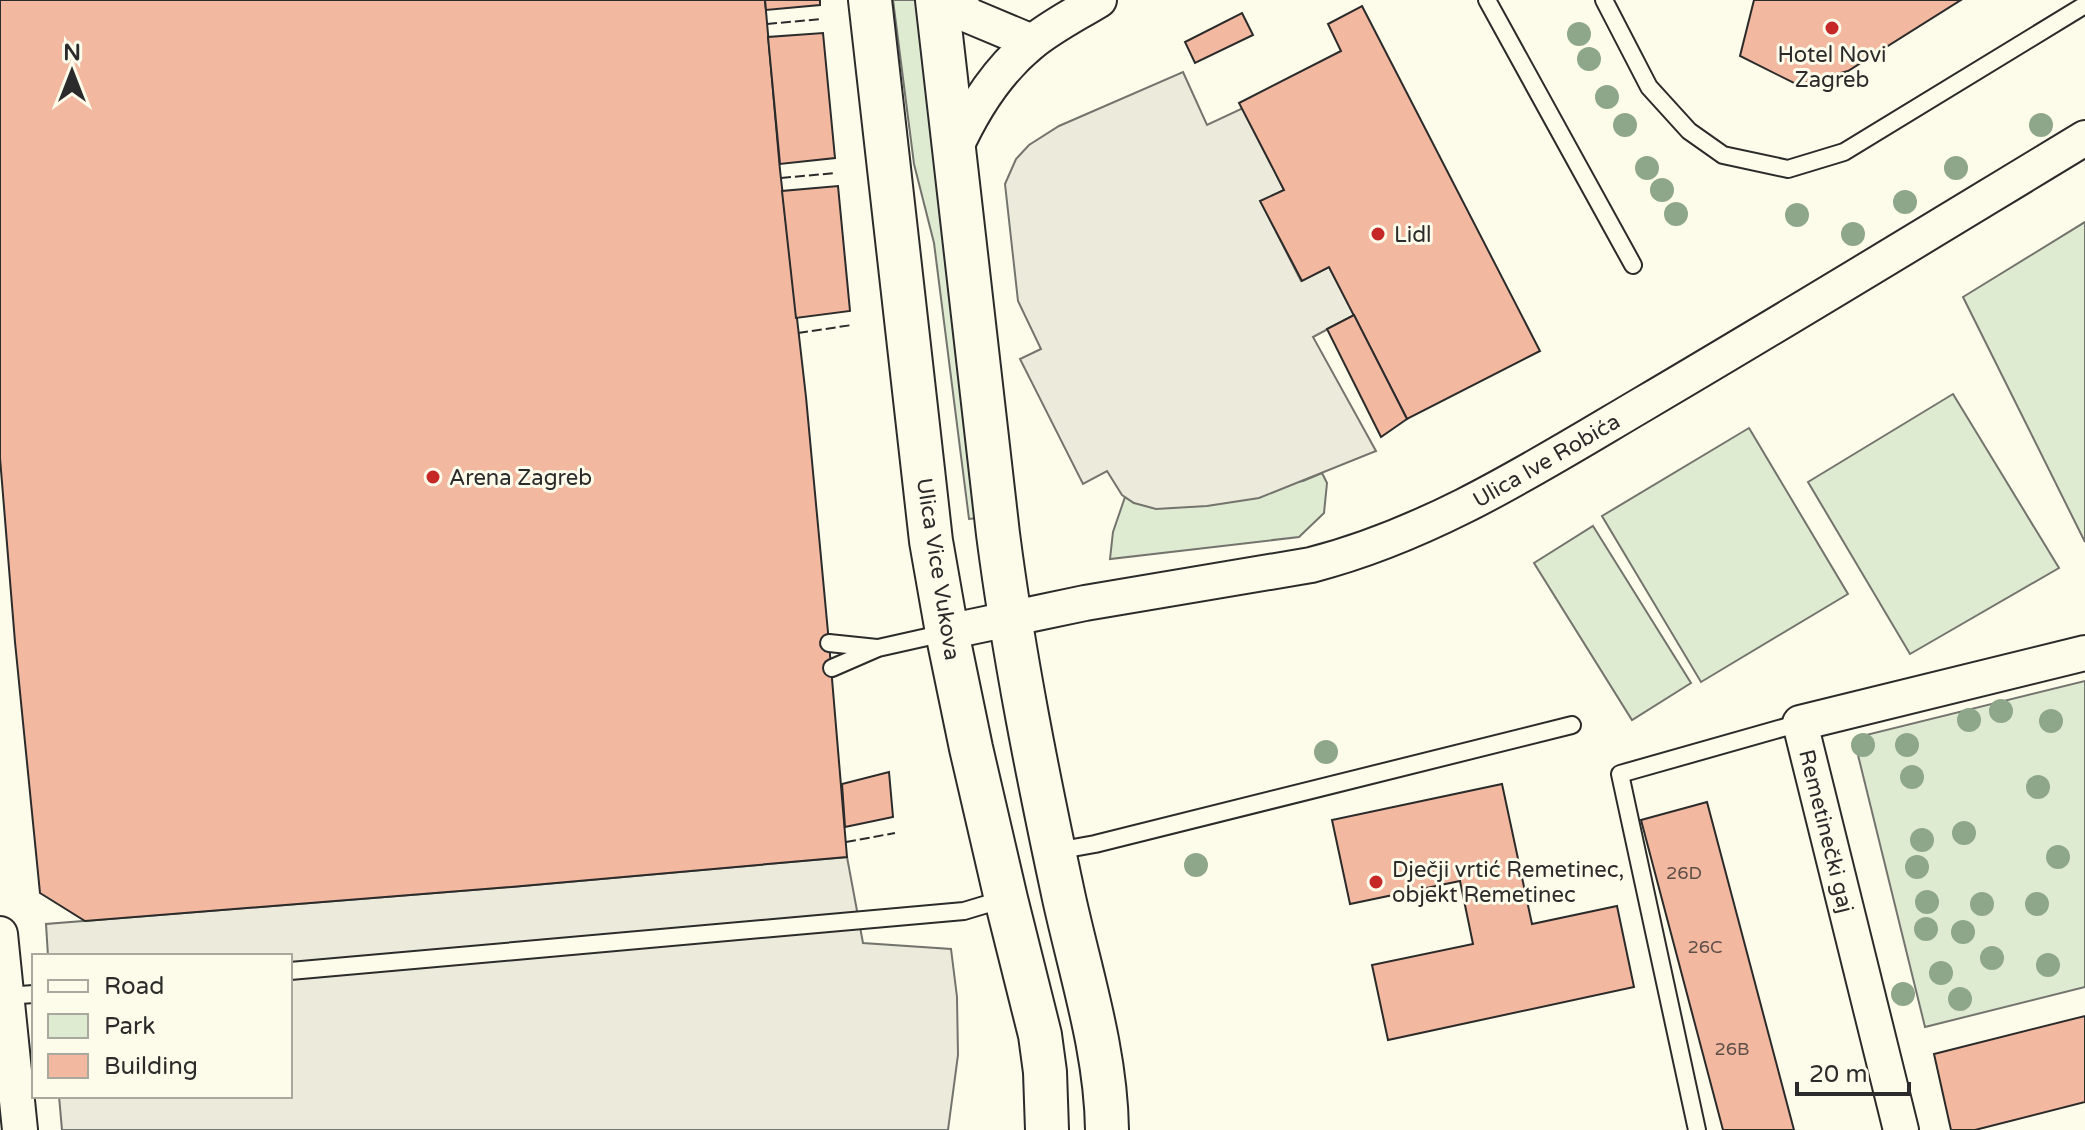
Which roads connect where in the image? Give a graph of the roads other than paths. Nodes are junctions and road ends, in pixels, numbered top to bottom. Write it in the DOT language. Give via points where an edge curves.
graph roads {
  1 [pos="870,0"];
  2 [pos="937,0"];
  3 [pos="953,0"];
  4 [pos="1099,0"];
  5 [pos="1487,0"];
  6 [pos="1604,0"];
  7 [pos="2085,5"];
  8 [pos="1032,42"];
  9 [pos="2085,138"];
  10 [pos="955,149"];
  11 [pos="1633,265"];
  12 [pos="1009,619"];
  13 [pos="947,632"];
  14 [pos="829,643"];
  15 [pos="878,648"];
  16 [pos="2085,653"];
  17 [pos="832,668"];
  18 [pos="1800,723"];
  19 [pos="1572,725"];
  20 [pos="1055,852"];
  21 [pos="1006,899"];
  22 [pos="0,934"];
  23 [pos="292,971"];
  24 [pos="20,995"];
  25 [pos="20,1130"];
  26 [pos="1047,1130"];
  27 [pos="1107,1130"];
  28 [pos="1697,1130"];
  29 [pos="1901,1130"];
  1 -- 13 [label="street, Ulica Vice Vukova" via="931,541"];
  2 -- 10 [label="street"];
  3 -- 8 [label="street" via="970,16"];
  4 -- 8 [label="street"];
  5 -- 11 [label="lane"];
  6 -- 7 [label="lane" via="1649,87 1689,131 1723,155 1788,169 1844,152"];
  8 -- 10 [label="street" via="984,93"];
  9 -- 12 [label="street, Ulica Ive Robića" via="1570,448 1398,537 1311,565"];
  10 -- 12 [label="street"];
  12 -- 13 [label="street, Ulica Ive Robića"];
  12 -- 20 [label="street"];
  13 -- 15 [label="lane"];
  13 -- 21 [label="street, Ulica Vice Vukova"];
  14 -- 15 [label="lane"];
  15 -- 17 [label="lane"];
  16 -- 18 [label="street, Remetinečki gaj"];
  18 -- 28 [label="lane" via="1620,774"];
  18 -- 29 [label="street, Remetinečki gaj"];
  19 -- 20 [label="lane"];
  20 -- 27 [label="street" via="1095,1028"];
  21 -- 23 [label="lane" via="964,911"];
  21 -- 26 [label="street, Ulica Vice Vukova" via="1040,1035"];
  22 -- 24 [label="street"];
  24 -- 25 [label="street"];
}
